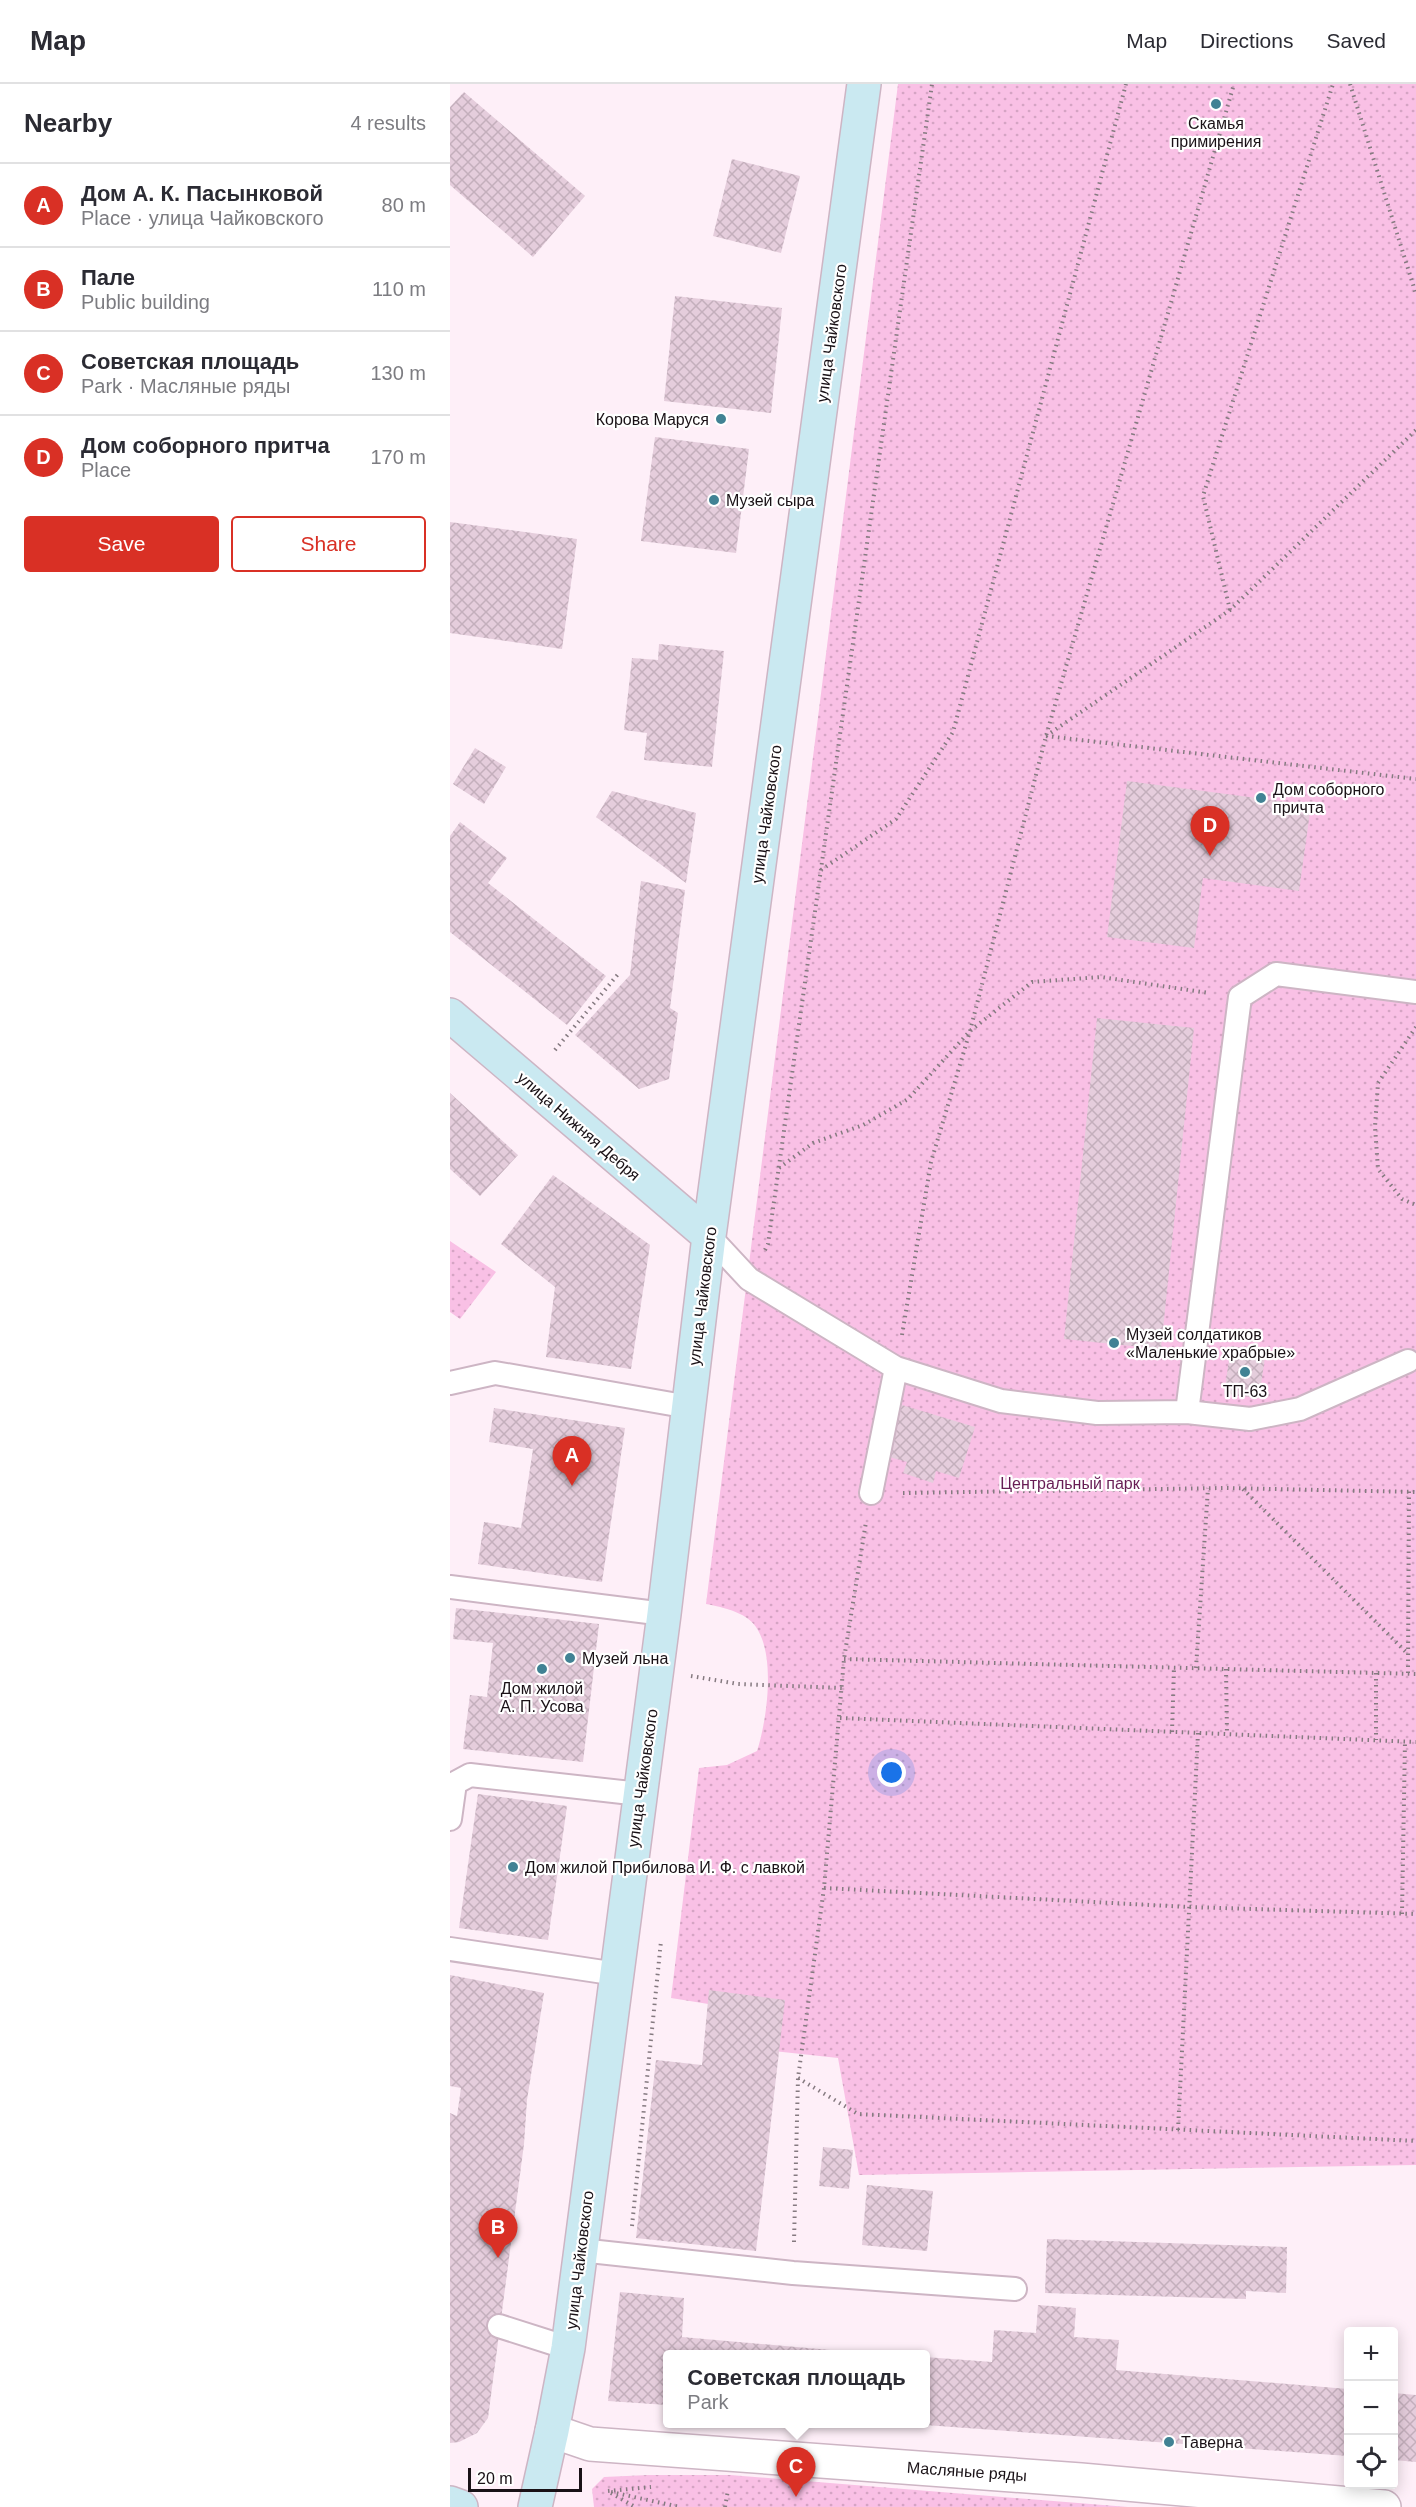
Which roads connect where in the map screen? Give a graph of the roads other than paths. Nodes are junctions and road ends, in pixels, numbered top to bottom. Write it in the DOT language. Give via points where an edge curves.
graph roads {
  1 [pos="864,84"];
  2 [pos="1416,992"];
  3 [pos="450,1015"];
  4 [pos="709,1236"];
  5 [pos="1408,1361"];
  6 [pos="896,1368"];
  7 [pos="450,1383"];
  8 [pos="689,1407"];
  9 [pos="1187,1412"];
  10 [pos="871,1493"];
  11 [pos="450,1587"];
  12 [pos="664,1614"];
  13 [pos="640,1794"];
  14 [pos="450,1819"];
  15 [pos="450,1949"];
  16 [pos="617,1974"];
  17 [pos="580,2250"];
  18 [pos="1015,2289"];
  19 [pos="499,2326"];
  20 [pos="568,2348"];
  21 [pos="552,2431"];
  22 [pos="450,2503"];
  23 [pos="460,2507"];
  24 [pos="534,2507"];
  25 [pos="1384,2507"];
  1 -- 4 [label="main road, улица Чайковского"];
  2 -- 9 [label="lane" via="1276,974 1240,997"];
  3 -- 4 [label="main road, улица Нижняя Дебря"];
  4 -- 6 [label="lane" via="749,1279"];
  4 -- 8 [label="main road, улица Чайковского"];
  5 -- 9 [label="lane" via="1300,1409 1250,1419"];
  6 -- 9 [label="lane" via="1001,1401 1097,1413"];
  6 -- 10 [label="lane"];
  7 -- 8 [label="lane" via="495,1373"];
  8 -- 12 [label="main road, улица Чайковского"];
  11 -- 12 [label="lane"];
  12 -- 13 [label="main road, улица Чайковского"];
  13 -- 14 [label="lane" via="470,1774 455,1783"];
  13 -- 16 [label="main road, улица Чайковского"];
  15 -- 16 [label="lane"];
  16 -- 17 [label="main road, улица Чайковского"];
  17 -- 18 [label="lane" via="793,2273"];
  17 -- 20 [label="main road, улица Чайковского"];
  19 -- 20 [label="lane"];
  20 -- 21 [label="main road, улица Чайковского"];
  21 -- 24 [label="main road, улица Чайковского"];
  21 -- 25 [label="street, Масляные ряды" via="590,2444"];
  22 -- 23 [label="main road"];
}
